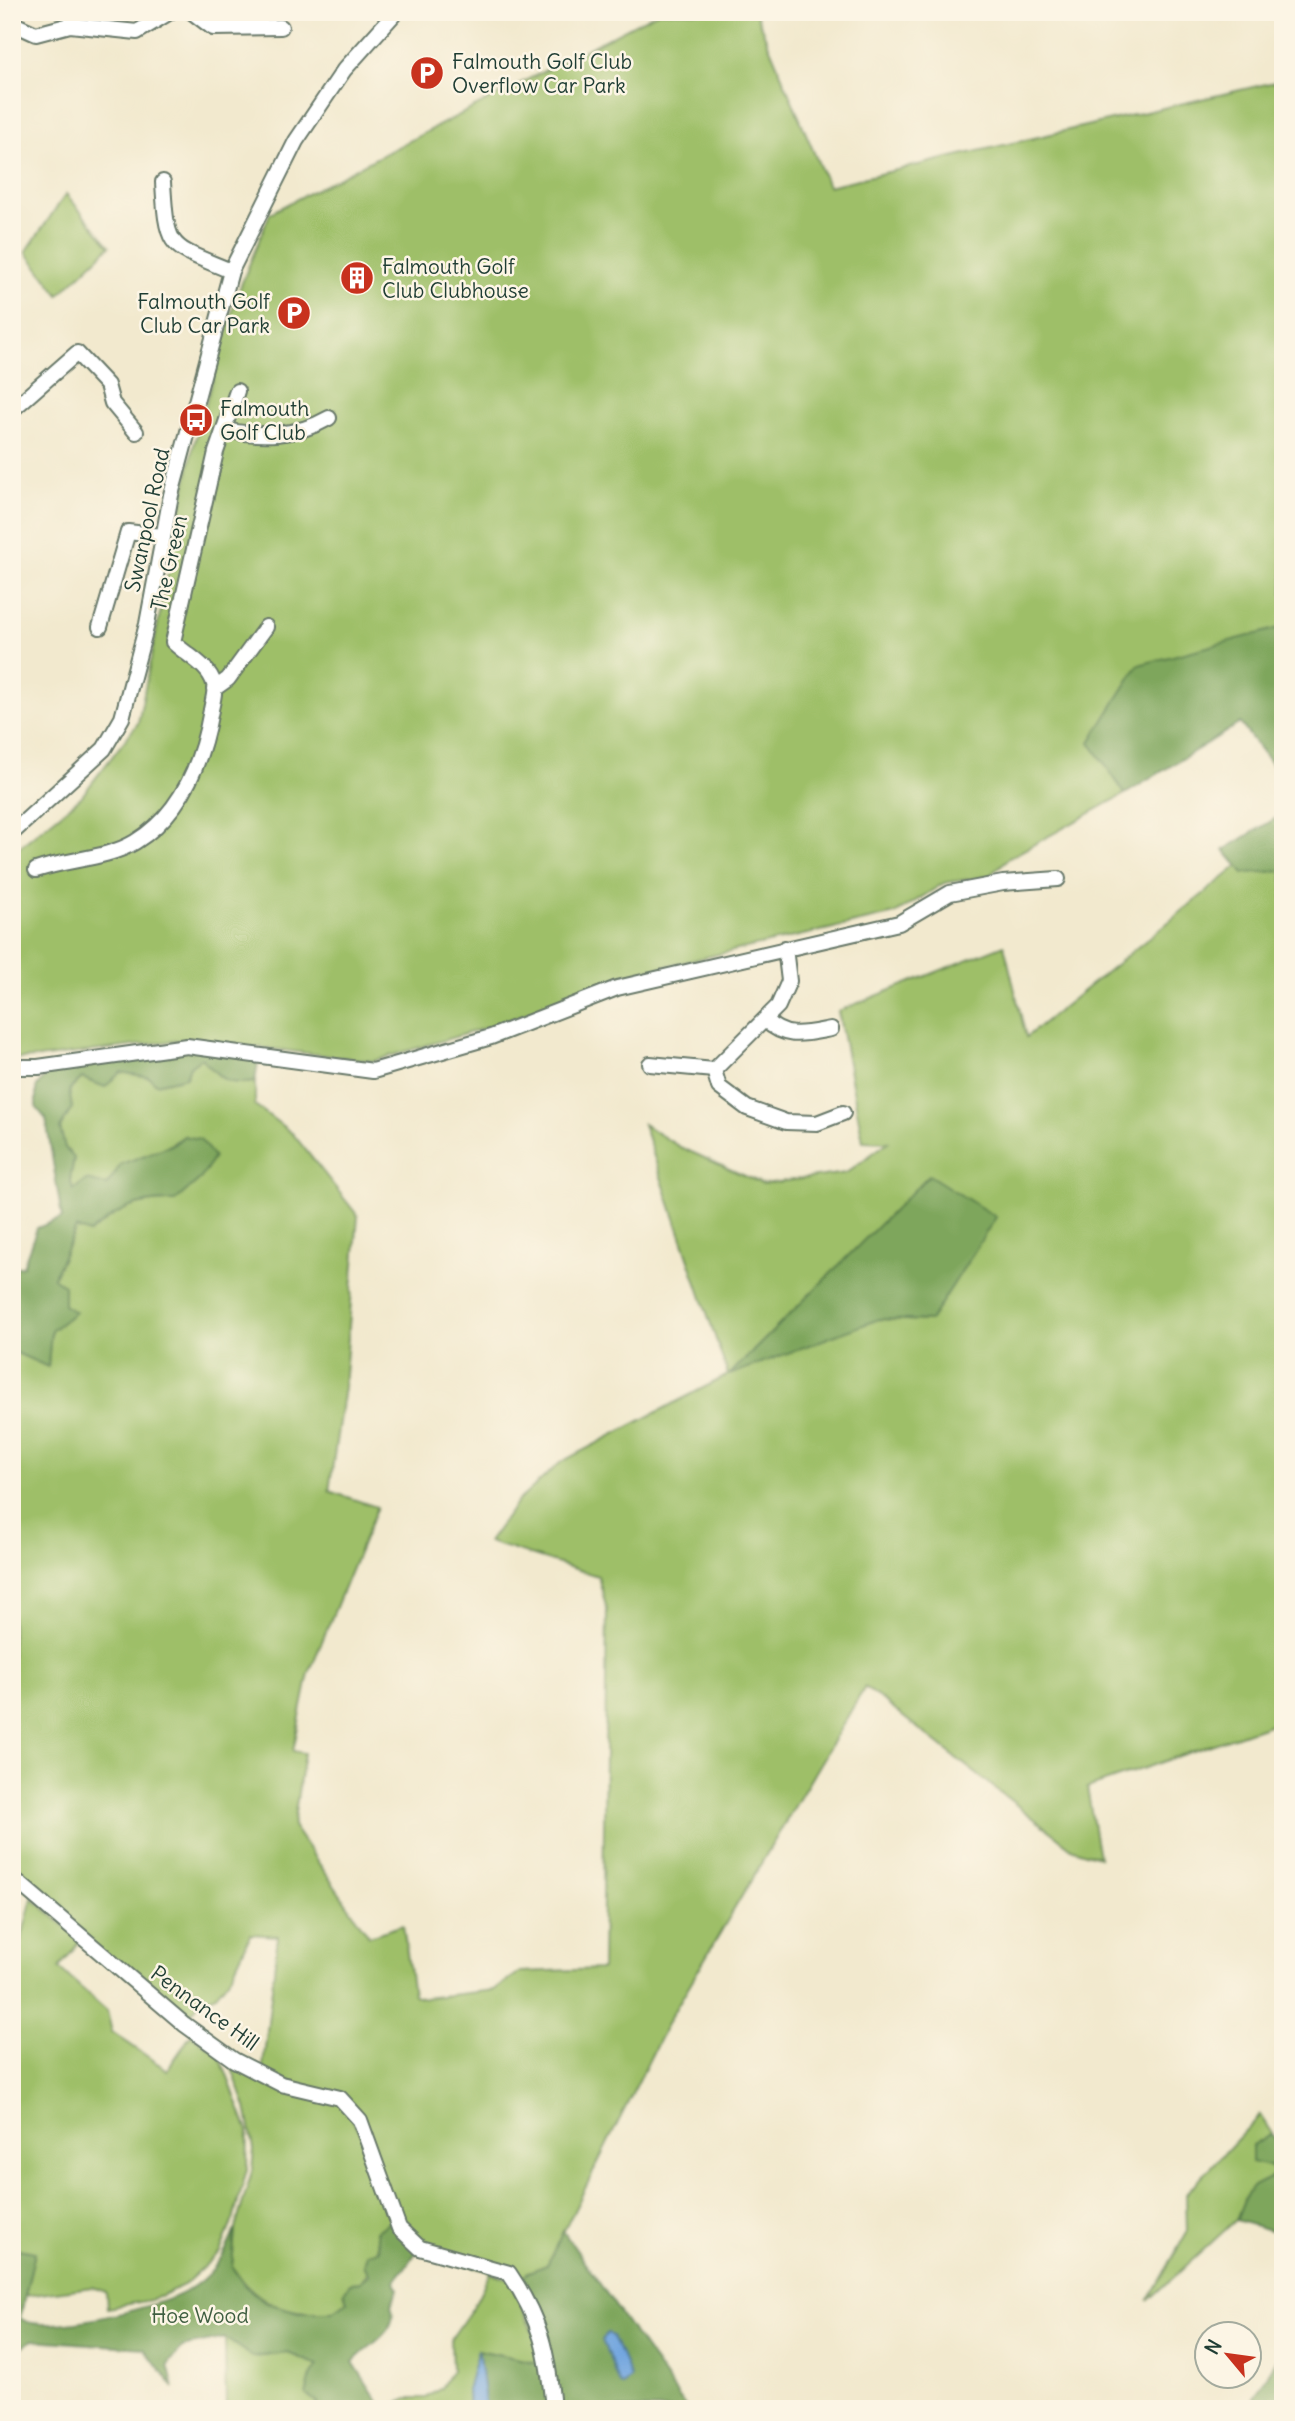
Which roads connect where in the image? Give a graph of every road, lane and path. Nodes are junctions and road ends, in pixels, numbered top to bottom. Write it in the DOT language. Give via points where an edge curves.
graph roads {
  1 [pos="170,12"];
  2 [pos="192,12"];
  3 [pos="396,12"];
  4 [pos="12,23"];
  5 [pos="281,27"];
  6 [pos="163,182"];
  7 [pos="231,271"];
  8 [pos="237,391"];
  9 [pos="12,410"];
  10 [pos="329,418"];
  11 [pos="224,430"];
  12 [pos="136,432"];
  13 [pos="162,536"];
  14 [pos="266,626"];
  15 [pos="100,627"];
  16 [pos="214,689"];
  17 [pos="12,833"];
  18 [pos="36,870"];
  19 [pos="1058,879"];
  20 [pos="785,948"];
  21 [pos="765,1020"];
  22 [pos="831,1029"];
  23 [pos="650,1064"];
  24 [pos="12,1067"];
  25 [pos="714,1070"];
  26 [pos="843,1113"];
  27 [pos="12,1877"];
  28 [pos="553,2409"];
  1 -- 4 [label="street" via="137,32 70,25 36,34"];
  2 -- 5 [label="street" via="213,28"];
  3 -- 7 [label="street, Swanpool Road" via="344,69 296,141"];
  6 -- 7 [label="street" via="166,229 179,249"];
  7 -- 13 [label="street, Swanpool Road"];
  8 -- 11 [label="street, The Green"];
  9 -- 12 [label="street" via="77,353 107,385 112,402"];
  10 -- 11 [label="street" via="296,432 271,436"];
  11 -- 16 [label="street, The Green" via="173,642 207,670"];
  13 -- 15 [label="street" via="128,532"];
  13 -- 17 [label="street, Swanpool Road" via="147,624 122,718 104,749"];
  14 -- 16 [label="street" via="229,679"];
  16 -- 18 [label="street" via="206,738 193,774 179,800 155,827 133,844"];
  19 -- 20 [label="street" via="950,893 900,923"];
  20 -- 21 [label="street" via="789,981 778,1006"];
  20 -- 24 [label="street" via="617,988 491,1037 373,1071 187,1046"];
  21 -- 22 [label="street" via="778,1032 802,1035"];
  21 -- 25 [label="street"];
  23 -- 25 [label="street"];
  25 -- 26 [label="street" via="719,1087 747,1108 786,1122 817,1123"];
  27 -- 28 [label="street, Pennance Hill" via="130,1979 234,2060 281,2084 340,2098 360,2120 399,2228 420,2248 509,2273 533,2309 549,2366"];
}
